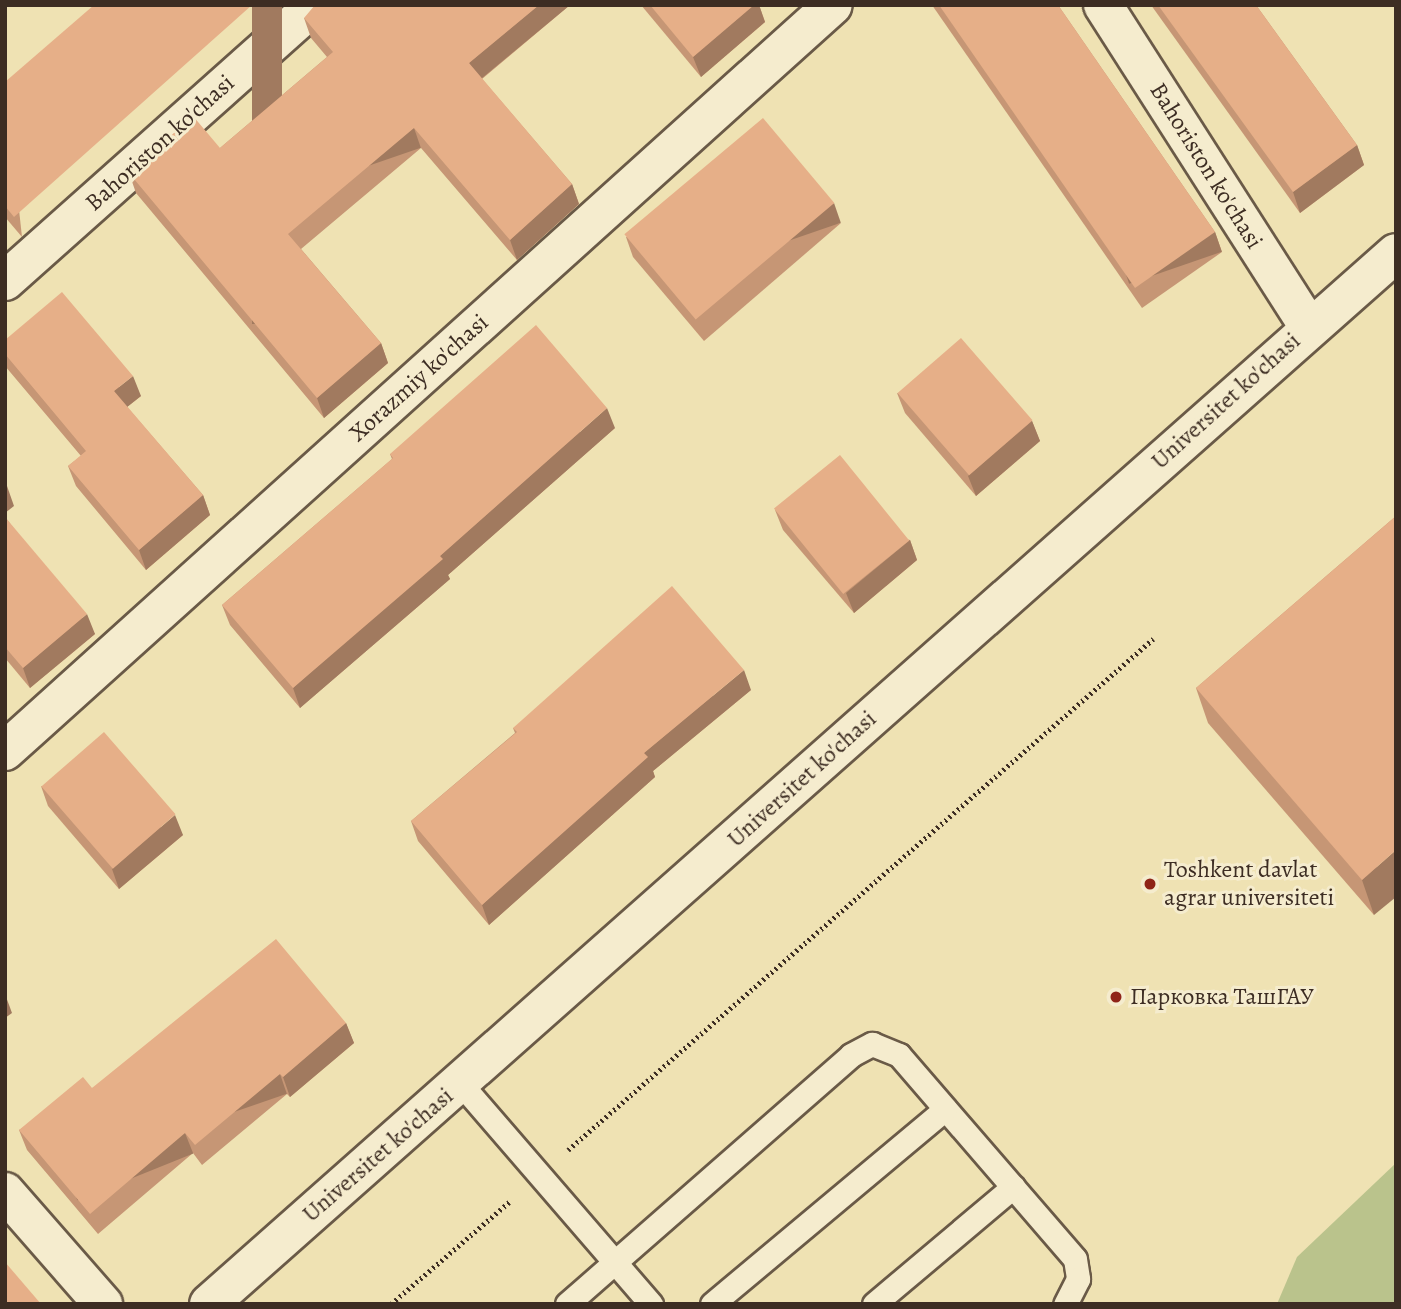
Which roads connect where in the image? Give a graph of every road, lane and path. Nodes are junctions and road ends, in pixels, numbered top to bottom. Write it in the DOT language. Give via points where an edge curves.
graph roads {
  1 [pos="314,5"];
  2 [pos="833,5"];
  3 [pos="1104,5"];
  4 [pos="1396,253"];
  5 [pos="5,281"];
  6 [pos="1309,327"];
  7 [pos="1153,639"];
  8 [pos="5,751"];
  9 [pos="461,1084"];
  10 [pos="945,1109"];
  11 [pos="538,1176"];
  12 [pos="1013,1188"];
  13 [pos="5,1192"];
  14 [pos="615,1262"];
  15 [pos="103,1304"];
  16 [pos="209,1304"];
  17 [pos="391,1304"];
  18 [pos="567,1304"];
  19 [pos="651,1304"];
  20 [pos="712,1304"];
  21 [pos="874,1304"];
  22 [pos="1065,1304"];
  1 -- 5 [label="street, Bahoriston ko'chasi"];
  2 -- 8 [label="street, Xorazmiy ko'chasi"];
  3 -- 6 [label="street, Bahoriston ko'chasi"];
  4 -- 6 [label="street, Universitet ko'chasi"];
  6 -- 9 [label="street, Universitet ko'chasi"];
  7 -- 11 [label="path"];
  9 -- 11 [label="lane"];
  9 -- 16 [label="street, Universitet ko'chasi"];
  10 -- 12 [label="lane"];
  10 -- 14 [label="lane" via="899,1055 872,1044 851,1055"];
  10 -- 20 [label="lane"];
  11 -- 14 [label="lane"];
  11 -- 17 [label="path"];
  12 -- 21 [label="lane"];
  12 -- 22 [label="lane" via="1075,1259 1077,1279"];
  13 -- 15 [label="street"];
  14 -- 18 [label="lane"];
  14 -- 19 [label="lane"];
}
